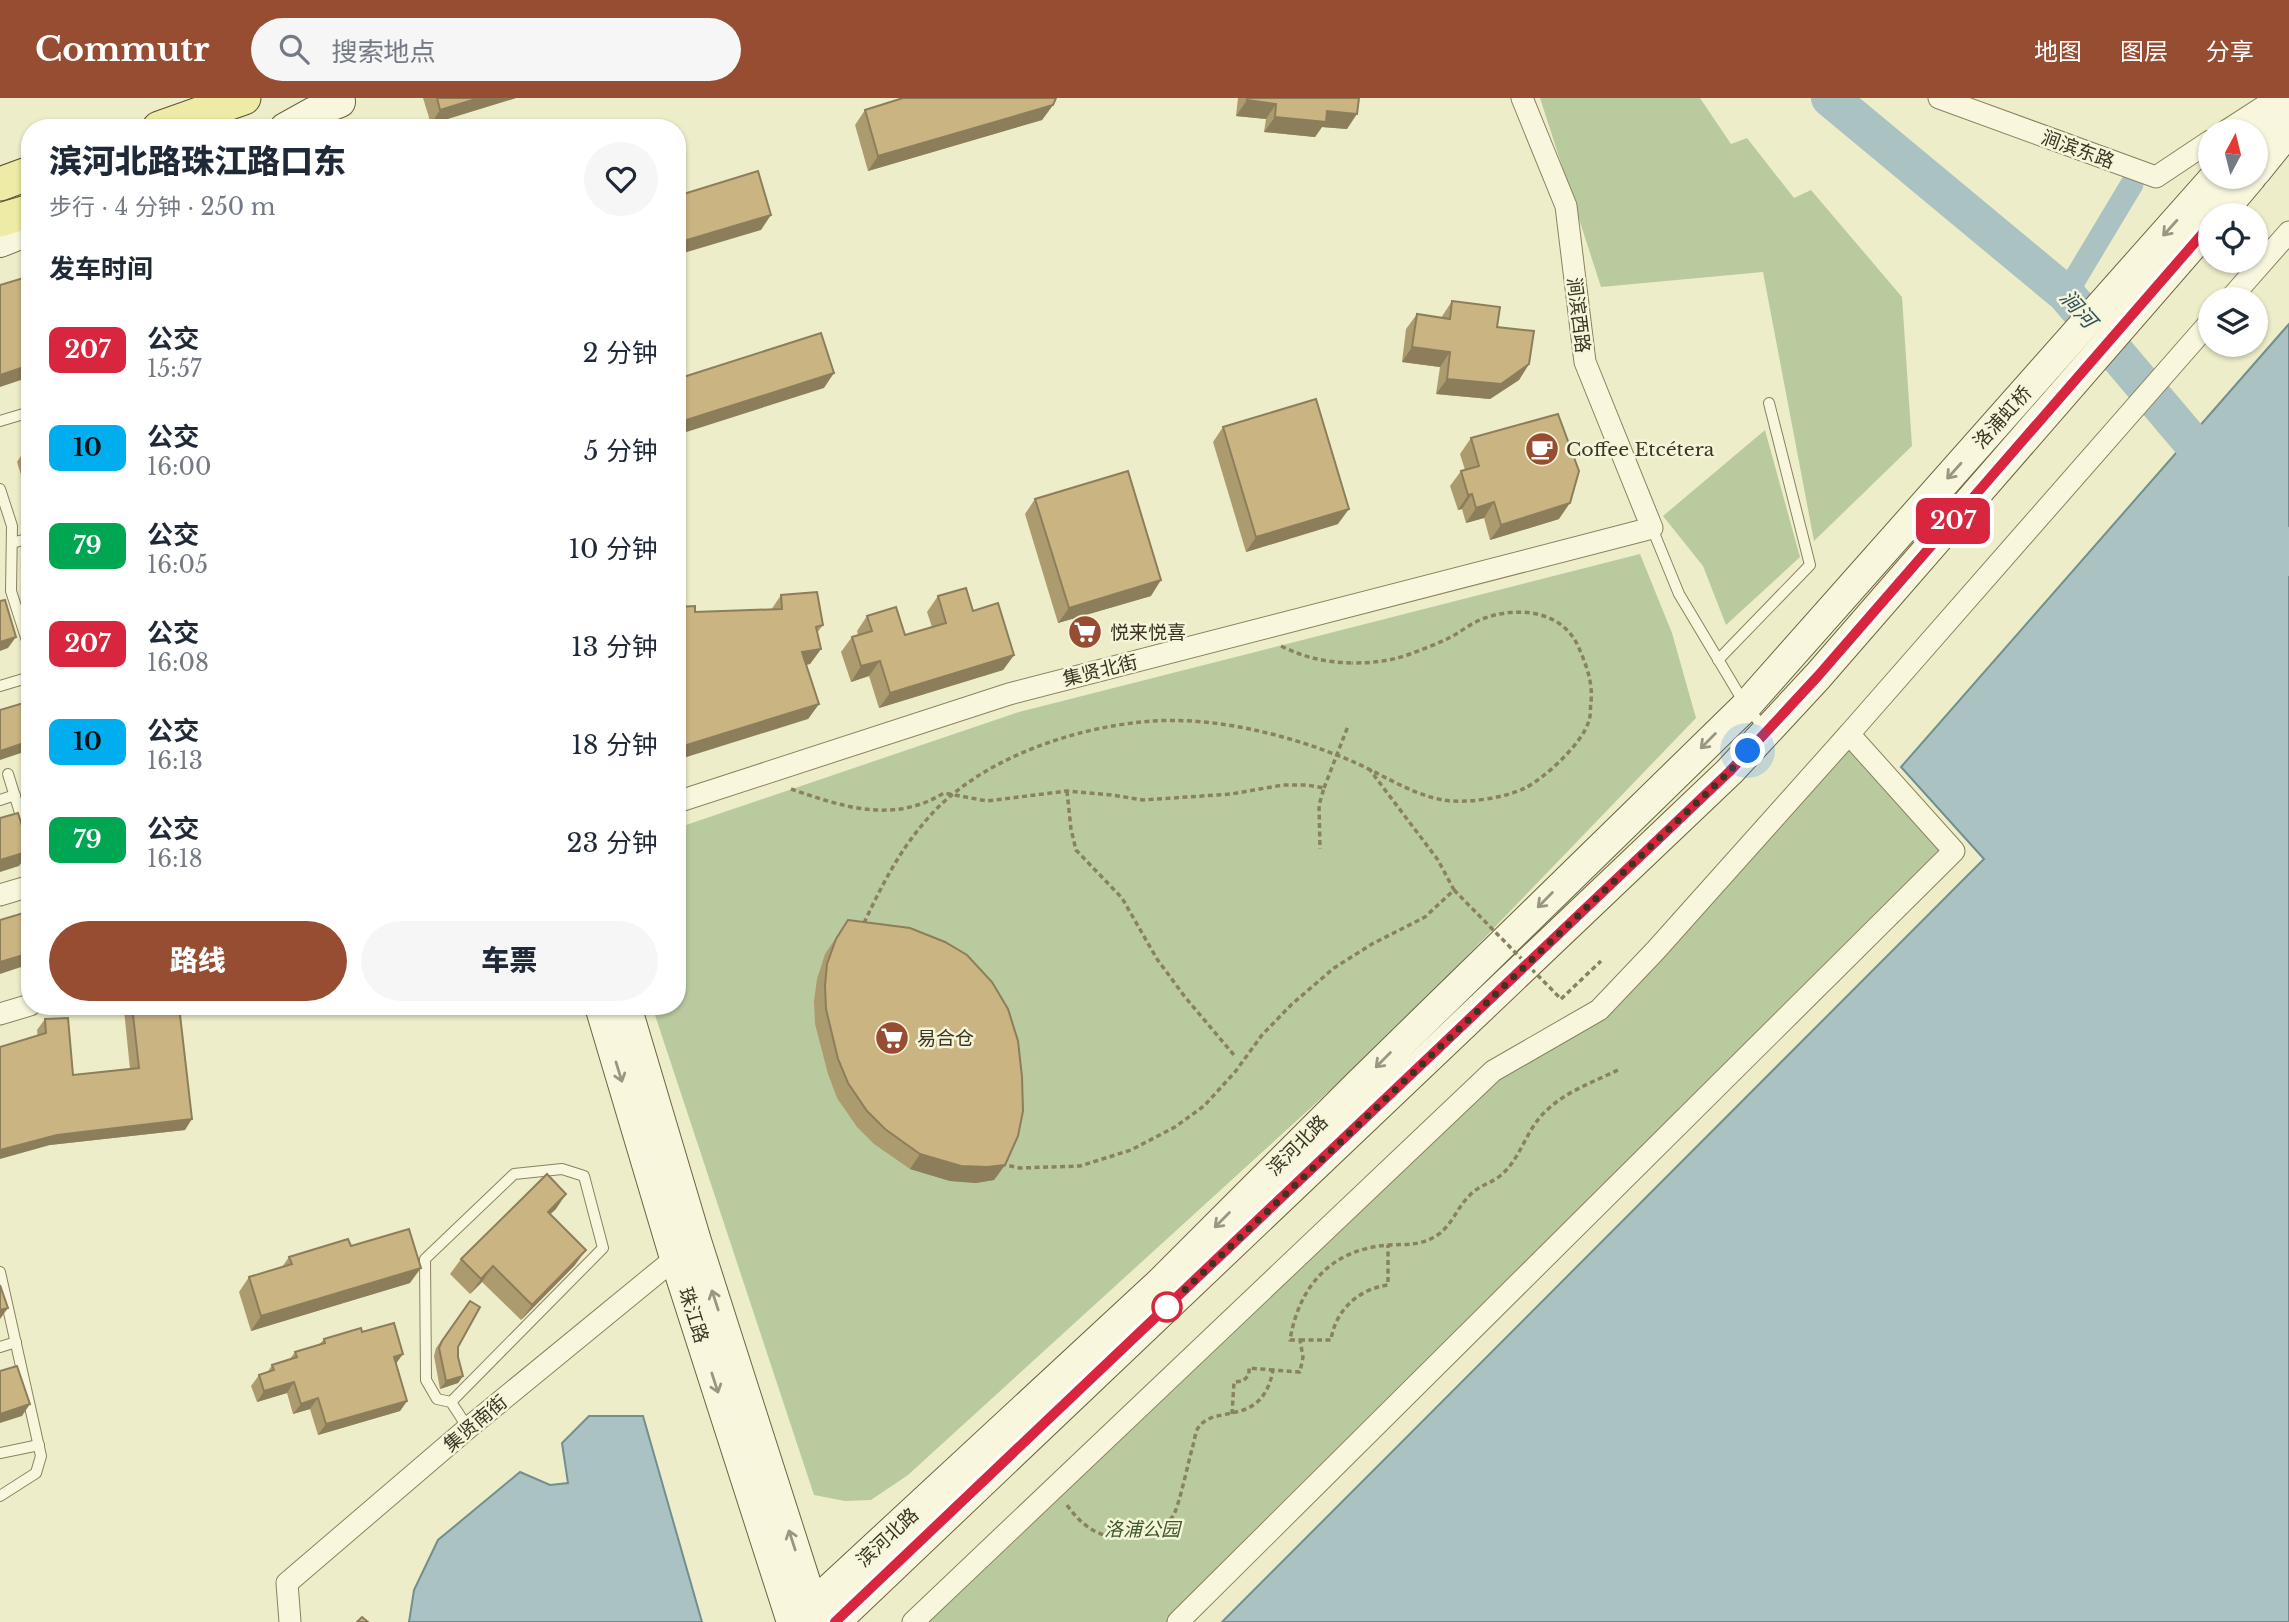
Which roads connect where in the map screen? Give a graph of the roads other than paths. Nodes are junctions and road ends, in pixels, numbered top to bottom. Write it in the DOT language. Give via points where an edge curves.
graph roads {
  1 [pos="243,98"];
  2 [pos="1522,98"];
  3 [pos="1939,98"];
  4 [pos="2276,98"];
  5 [pos="2285,98"];
  6 [pos="341,109"];
  7 [pos="312,113"];
  8 [pos="170,119"];
  9 [pos="184,119"];
  10 [pos="2244,119"];
  11 [pos="2268,146"];
  12 [pos="2198,149"];
  13 [pos="21,162"];
  14 [pos="0,168"];
  15 [pos="21,176"];
  16 [pos="0,184"];
  17 [pos="2204,189"];
  18 [pos="2241,189"];
  19 [pos="2229,203"];
  20 [pos="21,214"];
  21 [pos="0,220"];
  22 [pos="2289,232"];
  23 [pos="21,234"];
  24 [pos="2198,239"];
  25 [pos="0,242"];
  26 [pos="2241,287"];
  27 [pos="2198,336"];
  28 [pos="1769,403"];
  29 [pos="21,415"];
  30 [pos="0,421"];
  31 [pos="0,489"];
  32 [pos="1652,528"];
  33 [pos="21,540"];
  34 [pos="12,543"];
  35 [pos="6,580"];
  36 [pos="21,622"];
  37 [pos="1789,657"];
  38 [pos="1717,660"];
  39 [pos="1818,676"];
  40 [pos="21,680"];
  41 [pos="0,686"];
  42 [pos="1746,706"];
  43 [pos="1767,731"];
  44 [pos="1849,734"];
  45 [pos="8,774"];
  46 [pos="15,795"];
  47 [pos="686,799"];
  48 [pos="0,800"];
  49 [pos="21,815"];
  50 [pos="21,889"];
  51 [pos="0,895"];
  52 [pos="21,1008"];
  53 [pos="0,1014"];
  54 [pos="603,1015"];
  55 [pos="628,1015"];
  56 [pos="686,1250"];
  57 [pos="0,1272"];
  58 [pos="16,1342"];
  59 [pos="0,1347"];
  60 [pos="451,1402"];
  61 [pos="468,1428"];
  62 [pos="38,1445"];
  63 [pos="0,1453"];
  64 [pos="0,1496"];
  65 [pos="811,1619"];
  66 [pos="290,1622"];
  67 [pos="913,1622"];
  68 [pos="1178,1622"];
  1 -- 8 [label="main road"];
  1 -- 9 [label="main road"];
  2 -- 32 [label="street, 涧滨西路" via="1566,206 1586,362"];
  3 -- 12 [label="street, 涧滨东路" via="2156,177"];
  4 -- 10 [label="street"];
  5 -- 11 [label="main road"];
  6 -- 7 [label="main road"];
  13 -- 14 [label="main road"];
  15 -- 16 [label="main road"];
  17 -- 37 [label="main road, 洛浦虹桥, one-way"];
  18 -- 19 [label="main road"];
  20 -- 21 [label="main road"];
  22 -- 26 [label="street"];
  23 -- 25 [label="main road"];
  24 -- 39 [label="main road, 洛浦虹桥"];
  27 -- 44 [label="street"];
  28 -- 38 [label="lane" via="1810,565"];
  29 -- 30 [label="lane"];
  31 -- 34 [label="lane" via="12,526"];
  32 -- 38 [label="lane" via="1679,594"];
  32 -- 47 [label="street, 集贤北街" via="1009,694"];
  33 -- 34 [label="lane"];
  34 -- 35 [label="lane"];
  35 -- 36 [label="lane"];
  37 -- 42 [label="main road, 滨河北路"];
  38 -- 42 [label="lane"];
  39 -- 43 [label="main road, 滨河北路"];
  40 -- 41 [label="lane"];
  42 -- 43 [label="lane"];
  42 -- 65 [label="main road, 滨河北路, one-way"];
  43 -- 65 [label="main road, 滨河北路" via="1729,772"];
  44 -- 67 [label="street" via="1599,1010 1493,1071"];
  44 -- 68 [label="street" via="1954,851"];
  45 -- 46 [label="lane"];
  46 -- 48 [label="lane"];
  46 -- 49 [label="lane"];
  50 -- 51 [label="street"];
  52 -- 53 [label="street"];
  54 -- 56 [label="main road, 珠江路, one-way"];
  55 -- 56 [label="main road, 珠江路"];
  56 -- 61 [label="street, 集贤南街"];
  56 -- 65 [label="main road, 珠江路"];
  57 -- 58 [label="lane"];
  58 -- 59 [label="lane"];
  58 -- 62 [label="lane"];
  60 -- 60 [label="lane" via="603,1248 584,1176 562,1169 514,1174 425,1259 426,1380 437,1399"];
  60 -- 61 [label="lane"];
  61 -- 66 [label="street, 集贤南街" via="287,1583"];
  62 -- 63 [label="lane"];
  62 -- 64 [label="lane" via="41,1456 36,1473"];
}
